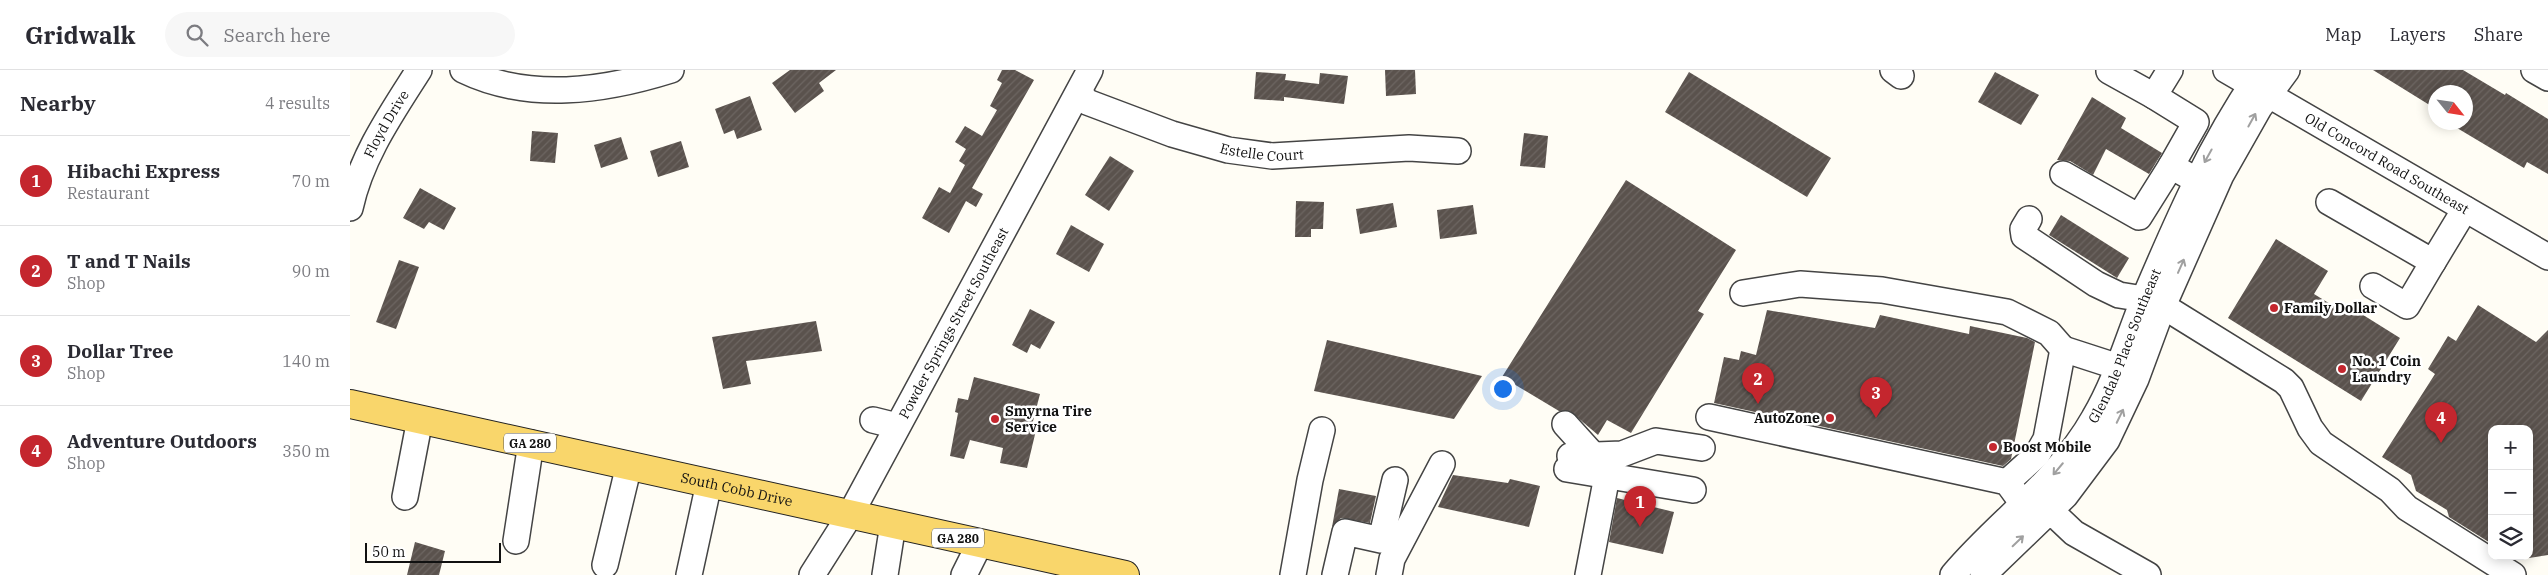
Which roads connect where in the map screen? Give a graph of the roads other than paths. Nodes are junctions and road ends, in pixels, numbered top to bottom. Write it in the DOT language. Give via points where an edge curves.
graph roads {
  1 [pos="419,70"];
  2 [pos="463,70"];
  3 [pos="672,70"];
  4 [pos="1090,70"];
  5 [pos="2170,70"];
  6 [pos="2226,70"];
  7 [pos="2287,70"];
  8 [pos="2534,70"];
  9 [pos="2109,71"];
  10 [pos="2548,78"];
  11 [pos="2261,83"];
  12 [pos="1079,92"];
  13 [pos="2154,96"];
  14 [pos="1458,151"];
  15 [pos="2171,166"];
  16 [pos="2063,174"];
  17 [pos="2196,180"];
  18 [pos="2329,202"];
  19 [pos="350,208"];
  20 [pos="2465,208"];
  21 [pos="2029,219"];
  22 [pos="2548,257"];
  23 [pos="2433,262"];
  24 [pos="2373,286"];
  25 [pos="1743,293"];
  26 [pos="2154,303"];
  27 [pos="2063,349"];
  28 [pos="2128,370"];
  29 [pos="350,404"];
  30 [pos="1709,417"];
  31 [pos="420,419"];
  32 [pos="873,420"];
  33 [pos="1565,424"];
  34 [pos="897,426"];
  35 [pos="1322,430"];
  36 [pos="531,443"];
  37 [pos="1702,448"];
  38 [pos="1576,460"];
  39 [pos="1442,464"];
  40 [pos="630,465"];
  41 [pos="1607,476"];
  42 [pos="1395,480"];
  43 [pos="2007,482"];
  44 [pos="709,483"];
  45 [pos="1693,490"];
  46 [pos="405,497"];
  47 [pos="2036,508"];
  48 [pos="850,515"];
  49 [pos="893,524"];
  50 [pos="516,541"];
  51 [pos="980,543"];
  52 [pos="605,565"];
  53 [pos="2115,567"];
  54 [pos="1066,569"];
  55 [pos="689,575"];
  56 [pos="812,575"];
  57 [pos="885,575"];
  58 [pos="964,575"];
  59 [pos="1125,575"];
  60 [pos="1293,575"];
  61 [pos="1335,575"];
  62 [pos="1389,575"];
  63 [pos="1588,575"];
  64 [pos="1953,575"];
  65 [pos="1983,575"];
  66 [pos="2148,575"];
  67 [pos="2513,575"];
  1 -- 19 [label="street, Floyd Drive" via="378,132 355,186"];
  2 -- 3 [label="street" via="478,77 535,91 633,82"];
  4 -- 12 [label="street, Powder Springs Street Southeast"];
  5 -- 13 [label="street"];
  6 -- 11 [label="street, Old Concord Road Southeast"];
  7 -- 11 [label="street"];
  8 -- 10 [label="street"];
  9 -- 13 [label="street"];
  11 -- 17 [label="street, Glendale Place Southeast, one-way" via="2220,134"];
  11 -- 20 [label="street, Old Concord Road Southeast"];
  26 -- 11 [label="street, Glendale Place Southeast, one-way" via="2221,175"];
  12 -- 14 [label="street, Estelle Court" via="1087,102 1172,134 1228,150 1272,156 1409,148"];
  12 -- 34 [label="street, Powder Springs Street Southeast"];
  13 -- 15 [label="street" via="2196,122"];
  15 -- 16 [label="street" via="2139,217"];
  15 -- 17 [label="street"];
  17 -- 26 [label="street, Glendale Place Southeast"];
  18 -- 23 [label="street"];
  20 -- 22 [label="street, Old Concord Road Southeast"];
  20 -- 23 [label="street"];
  21 -- 26 [label="street" via="2022,229 2024,236 2119,296"];
  23 -- 24 [label="street" via="2407,306"];
  25 -- 27 [label="street" via="1800,284 1882,290 2008,312 2049,334"];
  26 -- 28 [label="street, Glendale Place Southeast"];
  26 -- 67 [label="street" via="2284,381 2320,443 2390,490 2407,508"];
  27 -- 28 [label="street"];
  27 -- 43 [label="street" via="2046,439 2038,455"];
  28 -- 47 [label="street, Glendale Place Southeast" via="2107,440 2081,477"];
  29 -- 31 [label="main road, South Cobb Drive / GA 280"];
  30 -- 43 [label="street"];
  31 -- 36 [label="main road, South Cobb Drive / GA 280"];
  31 -- 46 [label="street"];
  32 -- 34 [label="street"];
  33 -- 38 [label="street"];
  34 -- 48 [label="street, Powder Springs Street Southeast"];
  35 -- 60 [label="street"];
  36 -- 40 [label="main road, South Cobb Drive / GA 280"];
  36 -- 50 [label="street"];
  37 -- 38 [label="street" via="1656,440 1622,454"];
  38 -- 41 [label="street"];
  39 -- 62 [label="street" via="1392,559"];
  40 -- 44 [label="main road, South Cobb Drive / GA 280"];
  40 -- 52 [label="street"];
  41 -- 45 [label="street"];
  41 -- 63 [label="street"];
  42 -- 61 [label="street" via="1381,540 1345,532"];
  43 -- 47 [label="street" via="2018,497"];
  44 -- 48 [label="main road, South Cobb Drive / GA 280"];
  44 -- 55 [label="street"];
  47 -- 53 [label="street" via="2056,516"];
  47 -- 64 [label="street, Glendale Place Southeast" via="1984,541"];
  65 -- 47 [label="street, Glendale Place Southeast, one-way"];
  48 -- 49 [label="main road, South Cobb Drive / GA 280"];
  48 -- 56 [label="street, Powder Springs Street Southeast"];
  49 -- 51 [label="main road, South Cobb Drive / GA 280"];
  49 -- 57 [label="street"];
  51 -- 54 [label="main road, South Cobb Drive / GA 280"];
  51 -- 58 [label="street"];
  53 -- 66 [label="street"];
  54 -- 59 [label="main road, South Cobb Drive / GA 280"];
}
